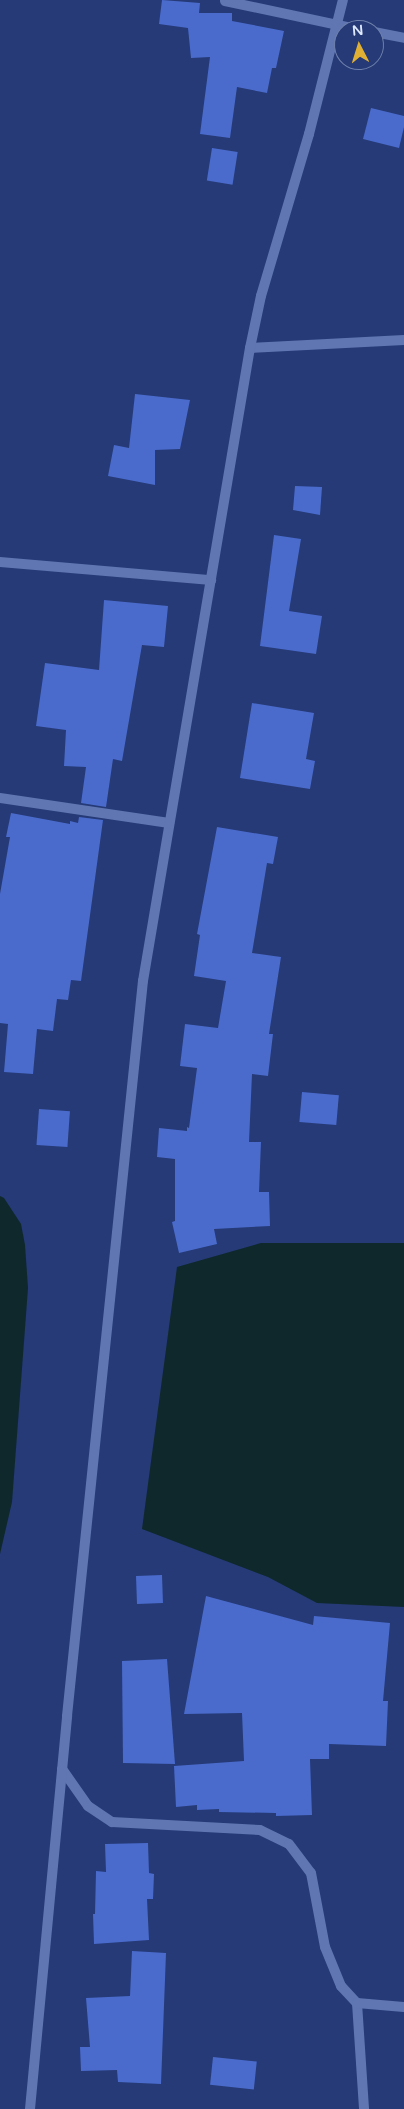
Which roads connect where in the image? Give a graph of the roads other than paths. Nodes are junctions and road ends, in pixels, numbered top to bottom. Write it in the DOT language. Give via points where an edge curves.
graph roads {
  1 [pos="343,0"];
  2 [pos="225,1"];
  3 [pos="338,20"];
  4 [pos="334,24"];
  5 [pos="384,34"];
  6 [pos="334,37"];
  7 [pos="404,38"];
  8 [pos="404,340"];
  9 [pos="250,348"];
  10 [pos="0,562"];
  11 [pos="211,580"];
  12 [pos="0,798"];
  13 [pos="169,822"];
  14 [pos="62,1770"];
  15 [pos="357,2003"];
  16 [pos="404,2007"];
  17 [pos="30,2109"];
  18 [pos="364,2109"];
  1 -- 3 [label="street"];
  2 -- 4 [label="street"];
  5 -- 7 [label="street"];
  6 -- 9 [label="street" via="261,296"];
  8 -- 9 [label="street"];
  9 -- 11 [label="street"];
  10 -- 11 [label="street"];
  11 -- 13 [label="street"];
  12 -- 13 [label="street"];
  13 -- 14 [label="street" via="143,981"];
  14 -- 15 [label="street" via="88,1806 112,1822 260,1830 289,1844 312,1873 325,1947 341,1986"];
  14 -- 17 [label="street"];
  15 -- 16 [label="street"];
  15 -- 18 [label="street"];
}
